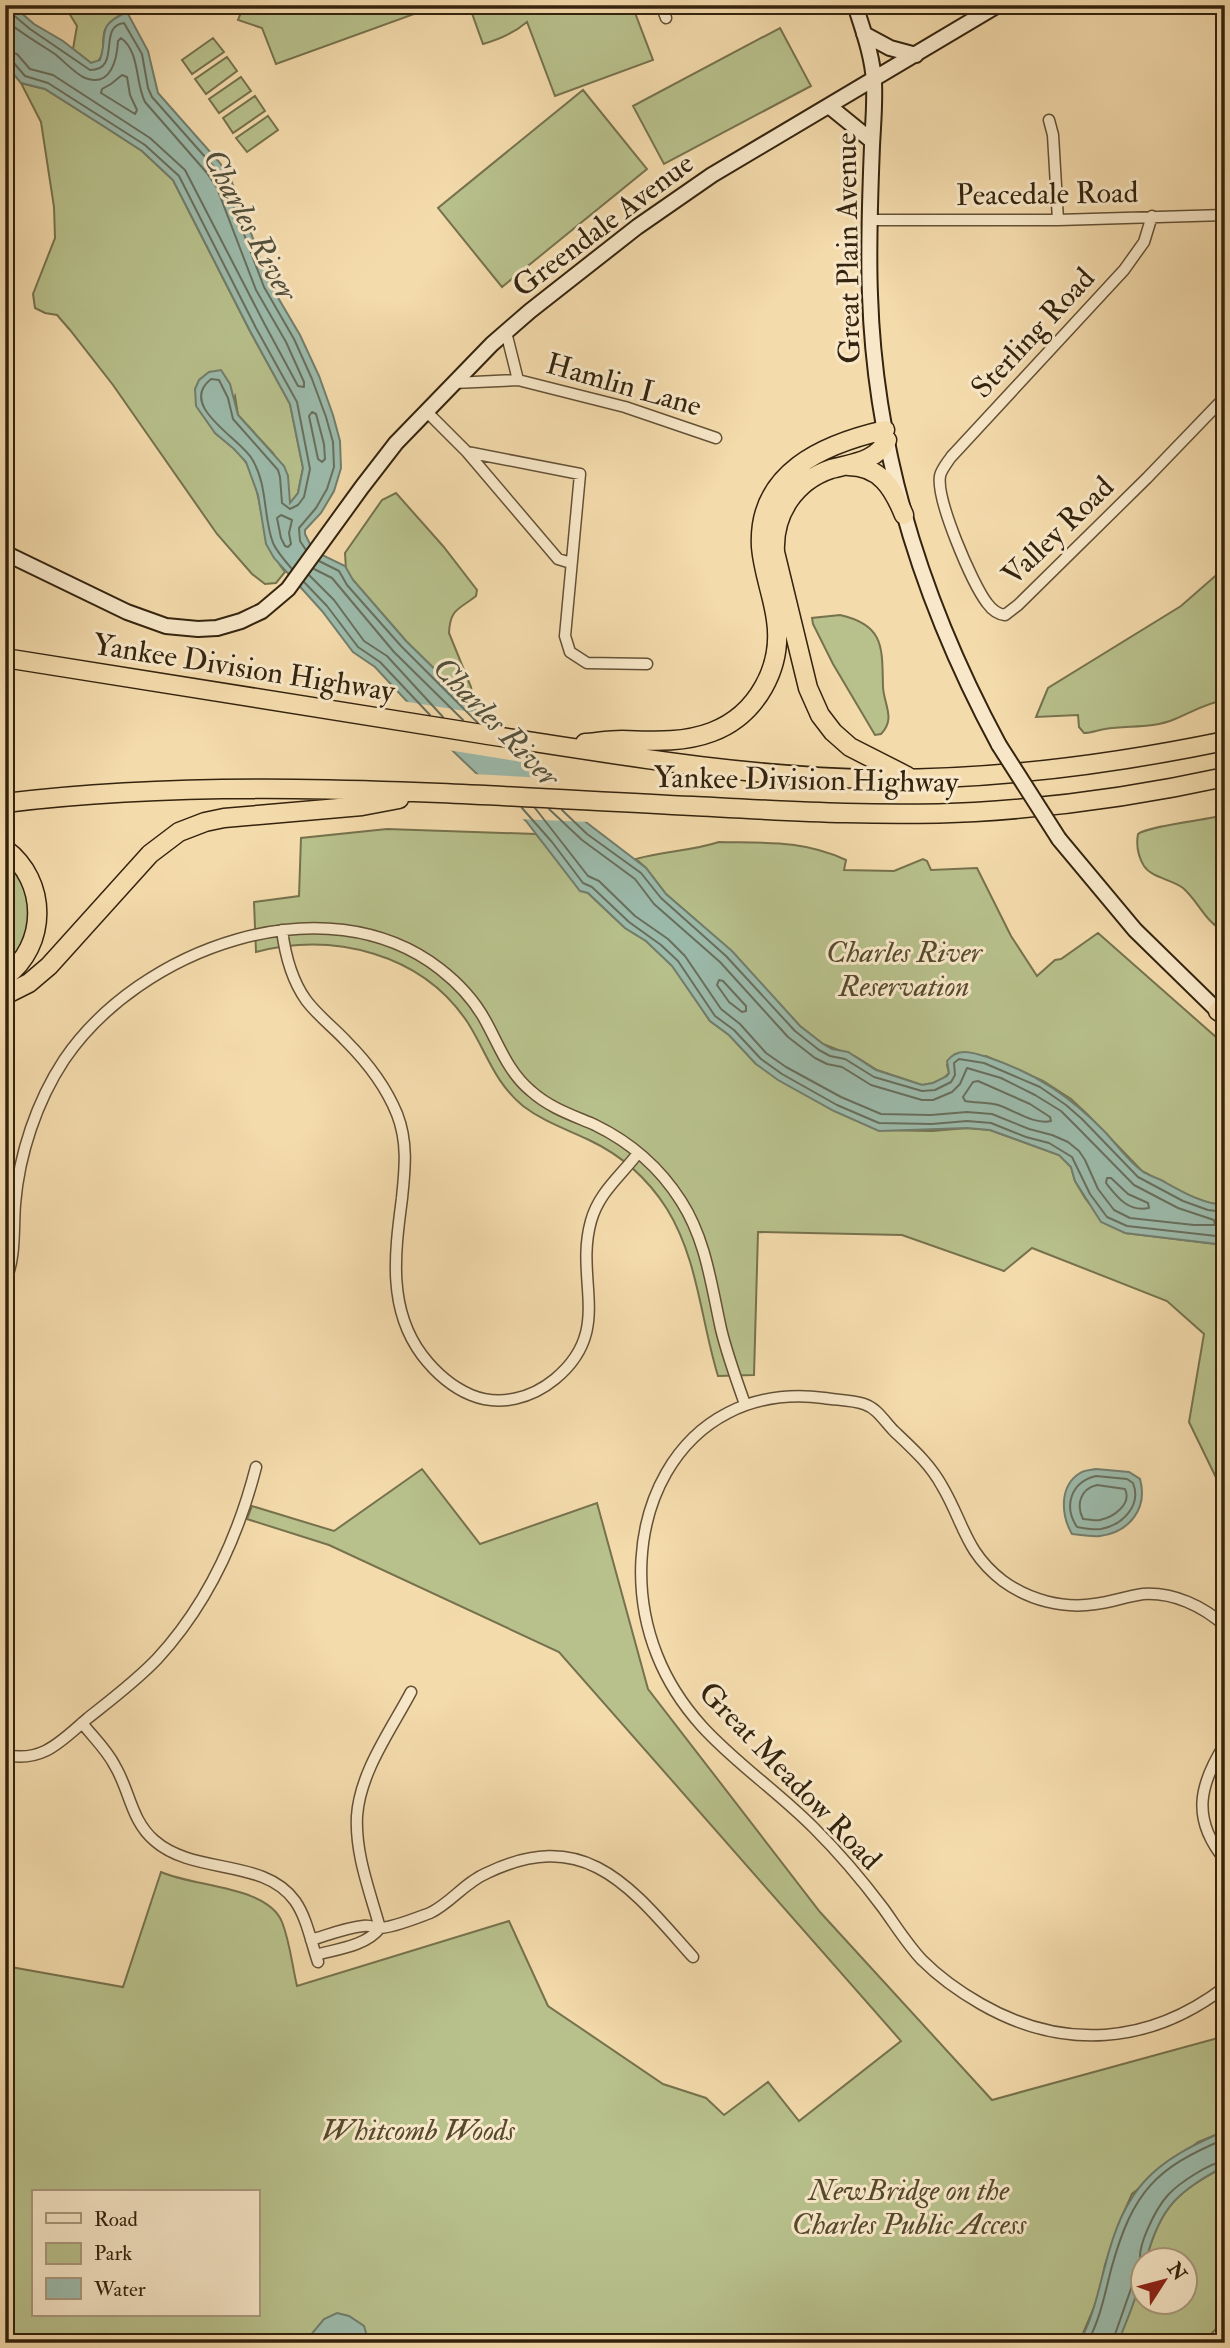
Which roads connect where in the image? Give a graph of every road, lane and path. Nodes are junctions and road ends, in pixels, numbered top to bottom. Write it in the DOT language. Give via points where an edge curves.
graph roads {
  1 [pos="661,5"];
  2 [pos="855,5"];
  3 [pos="998,5"];
  4 [pos="666,18"];
  5 [pos="864,34"];
  6 [pos="916,55"];
  7 [pos="874,81"];
  8 [pos="829,106"];
  9 [pos="1049,120"];
  10 [pos="872,141"];
  11 [pos="1225,215"];
  12 [pos="1152,216"];
  13 [pos="870,220"];
  14 [pos="1058,220"];
  15 [pos="506,332"];
  16 [pos="518,380"];
  17 [pos="454,383"];
  18 [pos="1225,397"];
  19 [pos="426,411"];
  20 [pos="886,435"];
  21 [pos="716,438"];
  22 [pos="467,452"];
  23 [pos="838,467"];
  24 [pos="940,477"];
  25 [pos="904,515"];
  26 [pos="5,553"];
  27 [pos="570,563"];
  28 [pos="5,658"];
  29 [pos="647,664"];
  30 [pos="1225,741"];
  31 [pos="554,745"];
  32 [pos="912,779"];
  33 [pos="1221,779"];
  34 [pos="430,794"];
  35 [pos="5,803"];
  36 [pos="5,849"];
  37 [pos="282,930"];
  38 [pos="5,977"];
  39 [pos="5,995"];
  40 [pos="1223,1015"];
  41 [pos="638,1153"];
  42 [pos="5,1282"];
  43 [pos="745,1404"];
  44 [pos="256,1467"];
  45 [pos="1225,1626"];
  46 [pos="411,1692"];
  47 [pos="82,1723"];
  48 [pos="1225,1744"];
  49 [pos="5,1755"];
  50 [pos="33,1757"];
  51 [pos="5,1764"];
  52 [pos="1225,1860"];
  53 [pos="380,1928"];
  54 [pos="311,1940"];
  55 [pos="693,1957"];
  56 [pos="1225,1987"];
  1 -- 4 [label="street"];
  2 -- 5 [label="main road, Great Plain Avenue"];
  3 -- 6 [label="main road, Greendale Avenue"];
  5 -- 6 [label="main road"];
  5 -- 7 [label="main road, Great Plain Avenue"];
  6 -- 7 [label="main road, Greendale Avenue"];
  7 -- 8 [label="main road, Greendale Avenue"];
  7 -- 10 [label="main road, Great Plain Avenue"];
  8 -- 10 [label="main road"];
  8 -- 15 [label="main road, Greendale Avenue" via="664,208"];
  9 -- 14 [label="street"];
  10 -- 13 [label="main road, Great Plain Avenue"];
  11 -- 12 [label="street, Peacedale Road"];
  12 -- 14 [label="street, Peacedale Road"];
  12 -- 24 [label="street, Sterling Road" via="1144,242 1124,270 951,457"];
  13 -- 14 [label="street, Peacedale Road"];
  13 -- 20 [label="main road, Great Plain Avenue" via="871,319"];
  15 -- 16 [label="street, Hamlin Lane"];
  15 -- 17 [label="main road, Greendale Avenue"];
  16 -- 17 [label="street, Hamlin Lane"];
  16 -- 21 [label="street, Hamlin Lane" via="625,407"];
  17 -- 19 [label="main road, Greendale Avenue"];
  18 -- 24 [label="street, Valley Road" via="1005,615 997,614 986,602 960,551"];
  19 -- 22 [label="street"];
  19 -- 26 [label="main road, Greendale Avenue" via="378,465 288,589 269,607 241,621 208,629 157,624"];
  20 -- 23 [label="highway" via="881,450 866,460"];
  20 -- 25 [label="main road, Great Plain Avenue"];
  20 -- 31 [label="highway" via="845,441 813,455 788,475 772,500 761,542 776,620 776,648 766,683 741,715 713,732 685,739"];
  22 -- 27 [label="street" via="558,559"];
  22 -- 27 [label="street" via="580,474"];
  23 -- 25 [label="highway" via="860,466 883,478"];
  23 -- 32 [label="highway" via="806,482 786,504 776,529 777,566 808,688 820,715 850,747"];
  25 -- 40 [label="main road, Great Plain Avenue, bridge" via="940,622 999,745 1059,839 1128,922"];
  27 -- 29 [label="street" via="565,636 570,652 587,663"];
  28 -- 31 [label="highway, Yankee Division Highway"];
  30 -- 32 [label="highway, Yankee Division Highway" via="1040,772"];
  31 -- 32 [label="highway, Yankee Division Highway" via="753,773"];
  33 -- 34 [label="highway, Yankee Division Highway" via="1077,803 958,812 858,813"];
  34 -- 35 [label="highway, Yankee Division Highway" via="193,788"];
  34 -- 39 [label="highway" via="362,806 224,818 187,828 150,854 49,966"];
  36 -- 38 [label="highway" via="30,878 38,912 29,950"];
  37 -- 41 [label="street" via="346,930 420,956 471,1000 526,1087"];
  37 -- 41 [label="street" via="292,973 305,998 367,1065 399,1120 405,1161 395,1257 399,1302 420,1352 455,1386 486,1399 522,1398 552,1382 572,1360 589,1321 586,1253 592,1217 609,1185"];
  37 -- 42 [label="street" via="231,942 168,969 119,1001 76,1044 52,1081 27,1142"];
  41 -- 43 [label="street" via="676,1193 698,1236"];
  43 -- 45 [label="street, Great Meadow Road" via="799,1395 868,1406 931,1468 980,1559 1000,1579 1025,1594 1078,1605 1159,1595 1197,1606"];
  43 -- 56 [label="street, Great Meadow Road" via="712,1422 680,1451 659,1484 647,1523 641,1573 647,1623 663,1669 692,1717 825,1839 927,1965 996,2012 1051,2032 1111,2036 1178,2017"];
  44 -- 47 [label="street" via="232,1542 178,1633 147,1669"];
  46 -- 53 [label="street" via="371,1769 358,1808 361,1860"];
  47 -- 50 [label="street"];
  47 -- 54 [label="street" via="116,1766 134,1815 149,1836 179,1857 254,1874 277,1884 299,1907"];
  48 -- 52 [label="street" via="1206,1778 1202,1805 1207,1832"];
  49 -- 50 [label="street"];
  50 -- 51 [label="street"];
  53 -- 54 [label="street" via="359,1927"];
  53 -- 54 [label="street" via="371,1937 317,1958"];
  53 -- 55 [label="street" via="434,1911 495,1869 536,1858 563,1857 589,1863 622,1882"];
}
